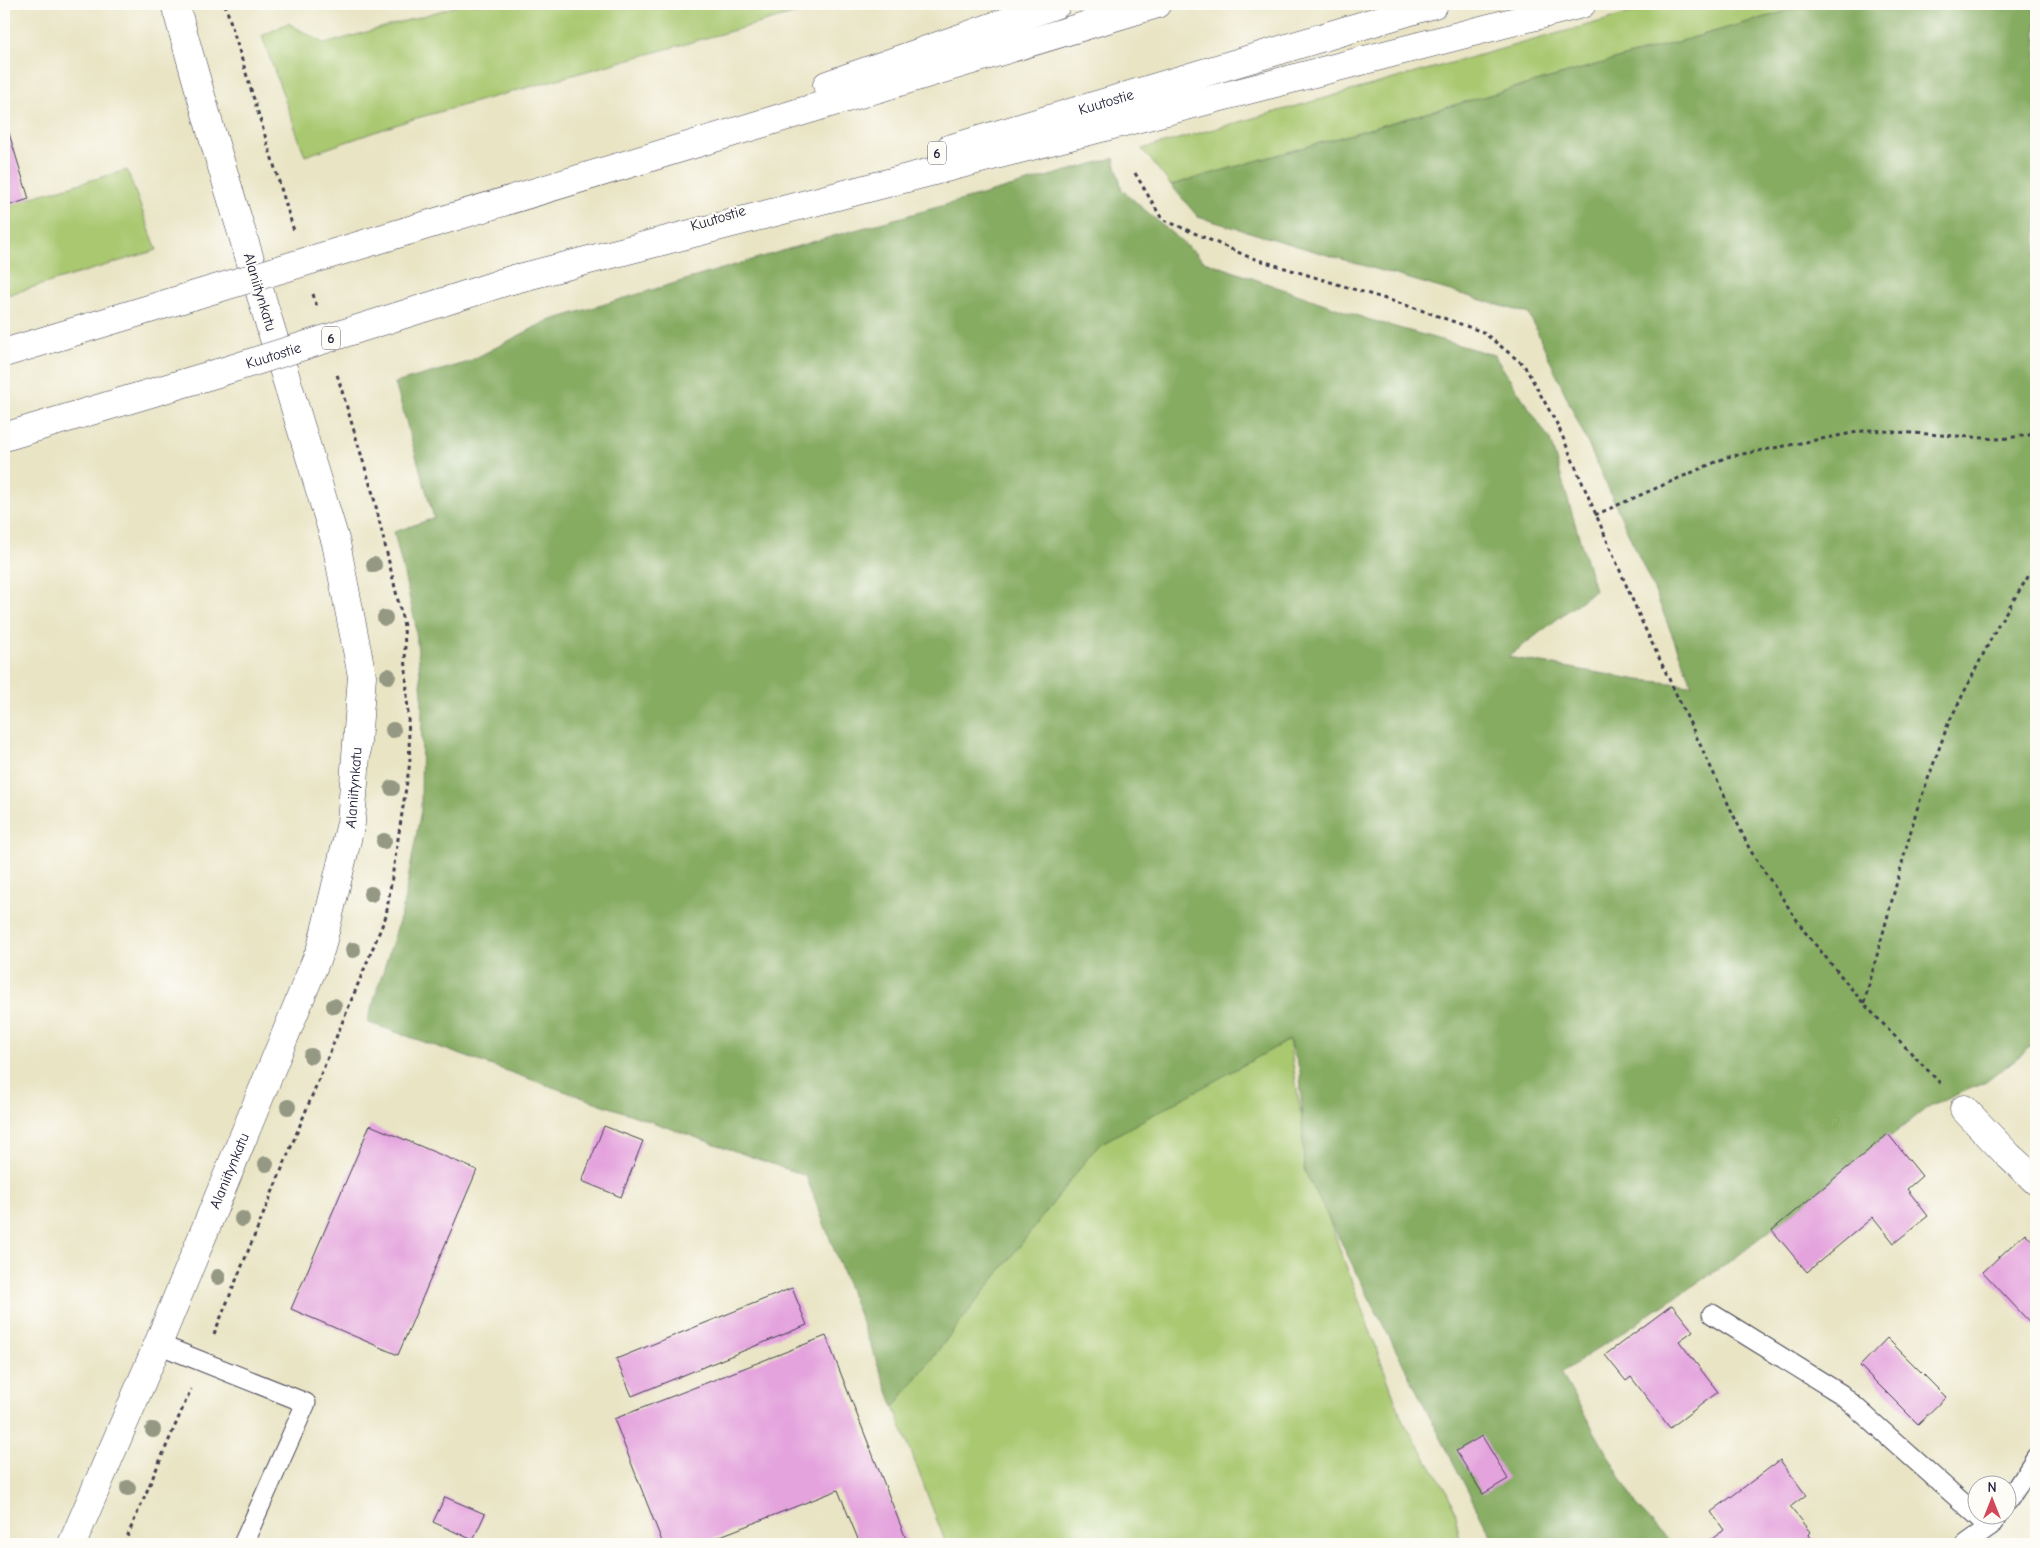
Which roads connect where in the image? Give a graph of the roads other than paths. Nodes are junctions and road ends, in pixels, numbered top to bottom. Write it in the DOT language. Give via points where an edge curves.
graph roads {
  1 [pos="175,4"];
  2 [pos="1057,4"];
  3 [pos="1157,4"];
  4 [pos="1434,4"];
  5 [pos="1582,4"];
  6 [pos="475,210"];
  7 [pos="500,283"];
  8 [pos="4,353"];
  9 [pos="4,438"];
  10 [pos="1964,1109"];
  11 [pos="2036,1181"];
  12 [pos="1712,1314"];
  13 [pos="158,1344"];
  14 [pos="2036,1457"];
  15 [pos="2018,1485"];
  16 [pos="1968,1499"];
  17 [pos="1988,1526"];
  18 [pos="72,1544"];
  19 [pos="243,1544"];
  20 [pos="1966,1544"];
  1 -- 13 [label="main road, Alaniitynkatu" via="336,543 362,676 351,823 321,948"];
  2 -- 6 [label="main road"];
  3 -- 6 [label="main road"];
  4 -- 7 [label="main road, Kuutostie / 6"];
  5 -- 7 [label="main road"];
  6 -- 8 [label="main road, bridge"];
  7 -- 9 [label="main road, Kuutostie / 6, bridge"];
  10 -- 11 [label="main road"];
  12 -- 16 [label="lane" via="1842,1394"];
  13 -- 18 [label="main road, Alaniitynkatu"];
  13 -- 19 [label="lane" via="306,1403"];
  14 -- 15 [label="lane"];
  17 -- 20 [label="lane"];
}
